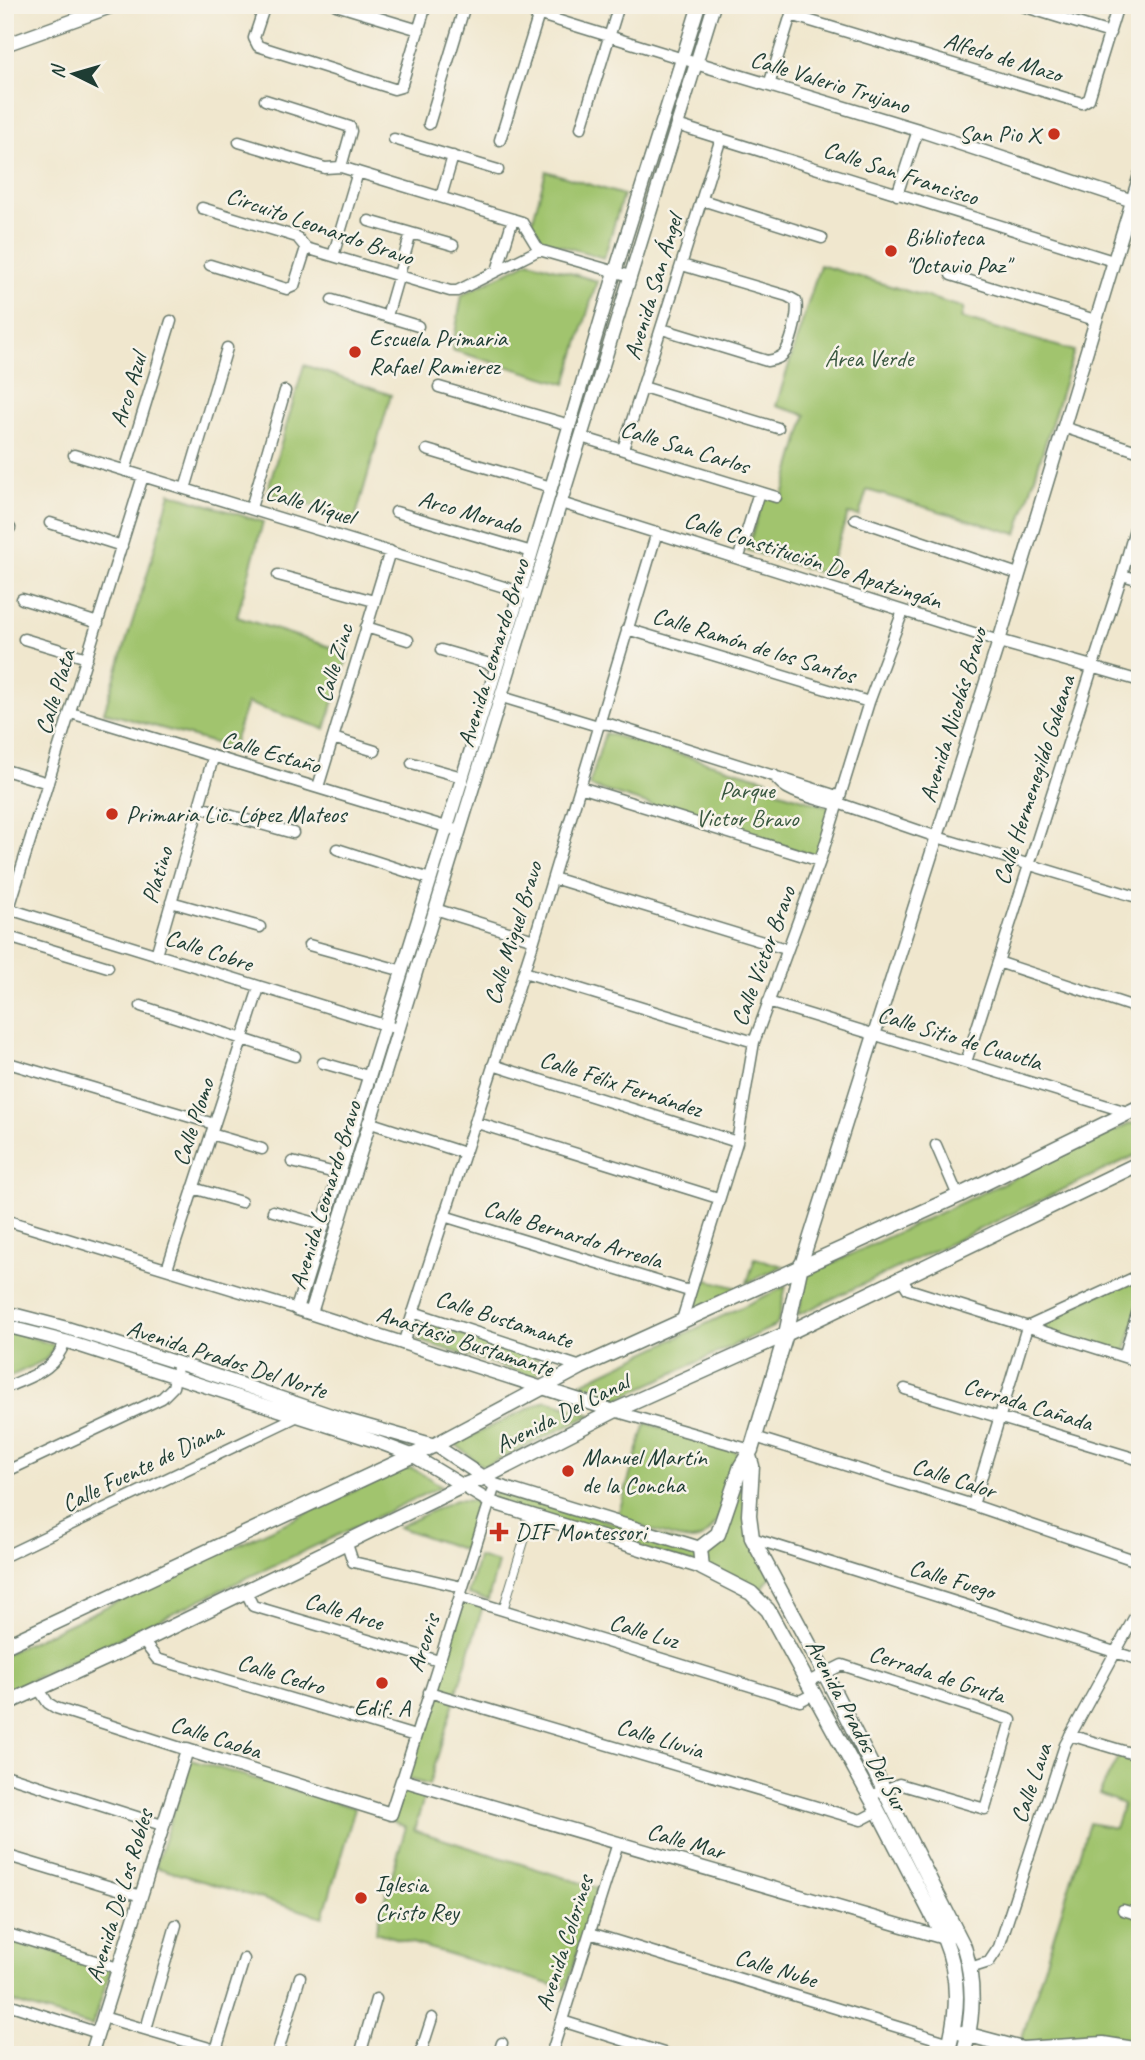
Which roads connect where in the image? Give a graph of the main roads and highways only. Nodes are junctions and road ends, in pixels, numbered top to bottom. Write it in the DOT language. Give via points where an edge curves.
graph roads {
  1 [pos="1136,1112"];
  2 [pos="1140,1163"];
  3 [pos="801,1265"];
  4 [pos="786,1334"];
  5 [pos="751,1448"];
  6 [pos="5,1646"];
  7 [pos="5,1704"];
  8 [pos="951,1935"];
  9 [pos="969,2034"];
  10 [pos="950,2043"];
  11 [pos="1101,2050"];
  12 [pos="1140,2050"];
  13 [pos="962,2055"];
  1 -- 3 [label="main road, Avenida Del Canal"];
  2 -- 4 [label="main road, Avenida Del Canal"];
  3 -- 4 [label="main road, Avenida Prados Del Sur"];
  3 -- 6 [label="main road, Avenida Del Canal" via="582,1367 435,1445"];
  4 -- 5 [label="main road, Avenida Prados Del Sur"];
  4 -- 7 [label="main road, Avenida Del Canal" via="614,1411 489,1482 462,1486"];
  5 -- 8 [label="main road, Avenida Prados Del Sur" via="752,1538 884,1790"];
  5 -- 8 [label="main road, Avenida Prados Del Sur" via="718,1534 701,1548 702,1568 751,1593 768,1610"];
  8 -- 9 [label="main road, Avenida Prados Del Sur" via="970,1968"];
  8 -- 10 [label="main road, Avenida Prados Del Sur" via="957,2012"];
  9 -- 10 [label="main road"];
  9 -- 11 [label="main road" via="1022,2049"];
  9 -- 13 [label="main road, Avenida Prados Del Sur"];
  11 -- 12 [label="main road"];
}
